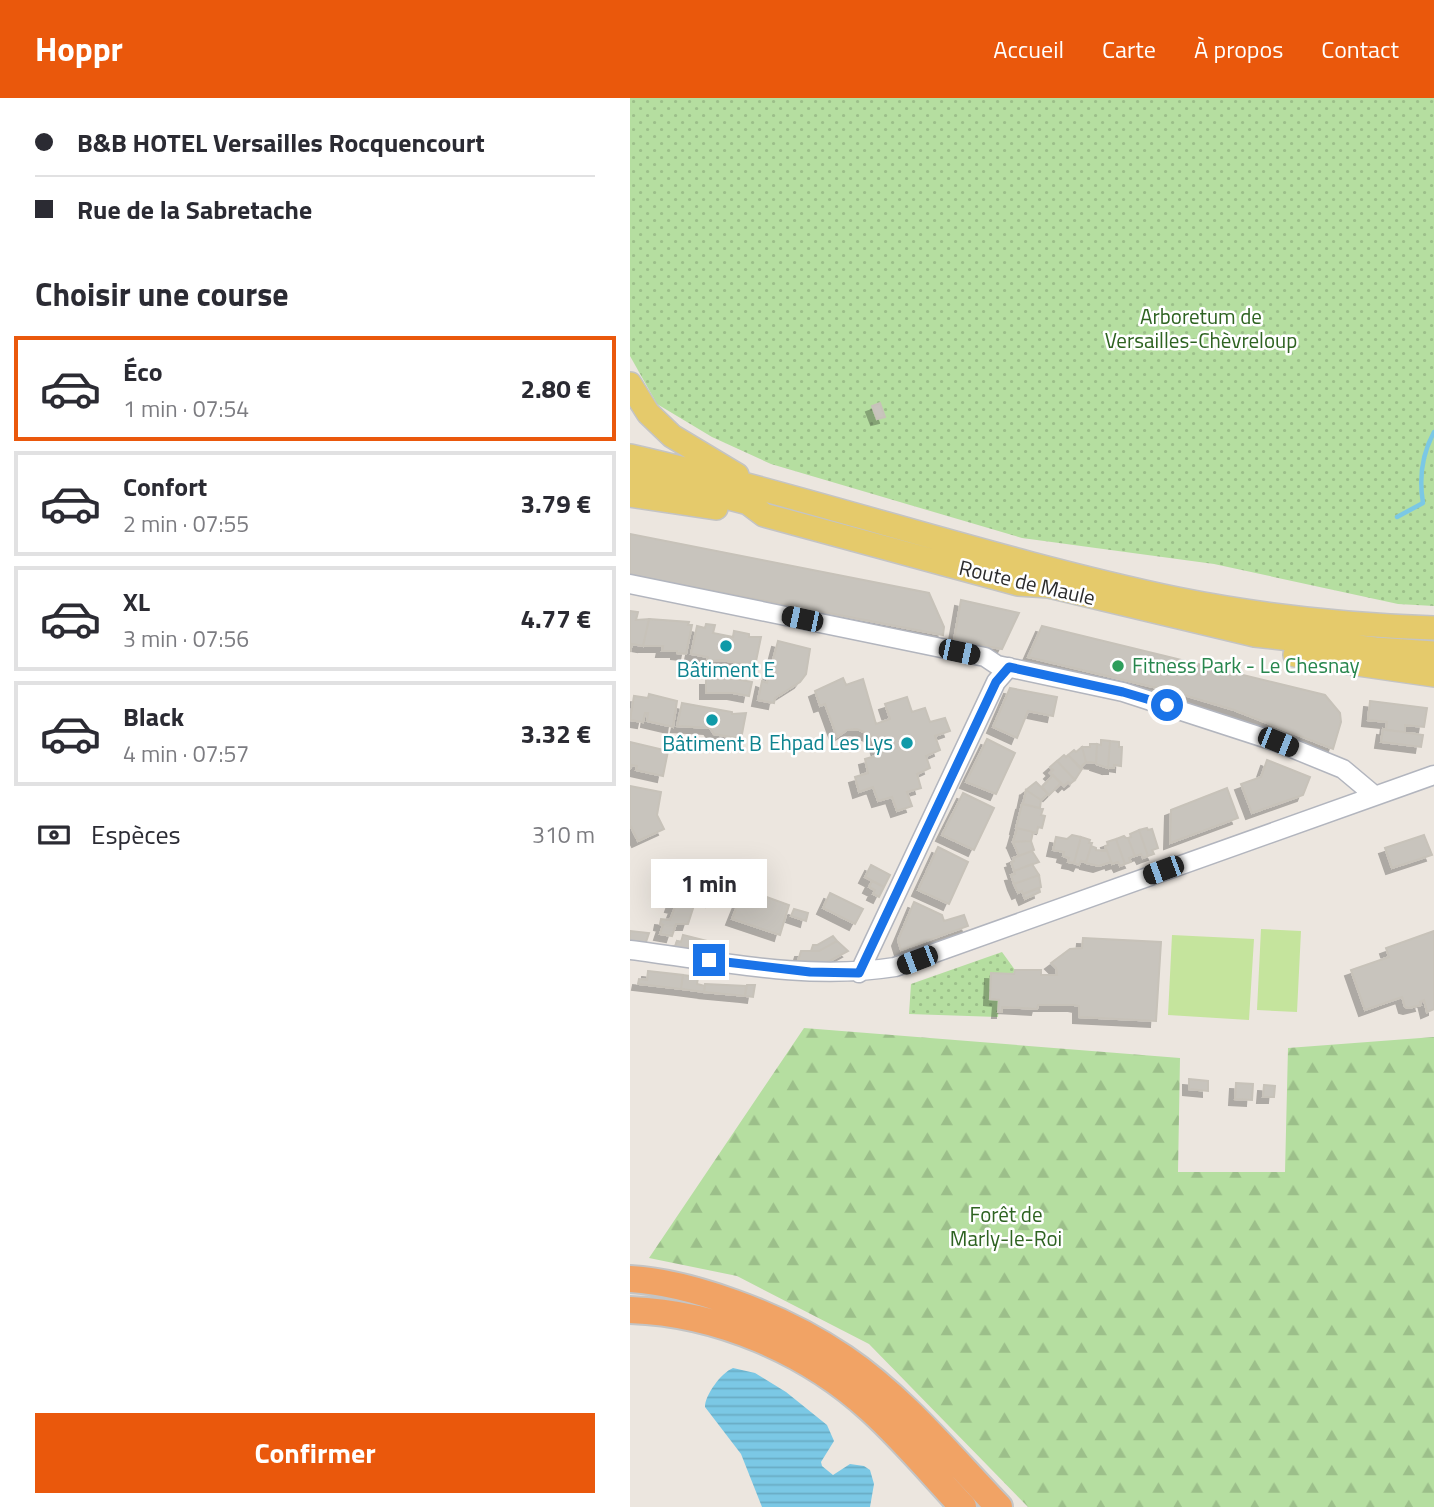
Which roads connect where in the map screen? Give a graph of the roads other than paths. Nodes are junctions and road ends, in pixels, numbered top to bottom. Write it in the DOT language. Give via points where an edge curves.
graph roads {
  1 [pos="630,384"];
  2 [pos="630,456"];
  3 [pos="630,472"];
  4 [pos="755,489"];
  5 [pos="630,495"];
  6 [pos="764,515"];
  7 [pos="630,584"];
  8 [pos="1018,584"];
  9 [pos="1434,628"];
  10 [pos="1434,653"];
  11 [pos="1009,667"];
  12 [pos="1434,675"];
  13 [pos="1434,775"];
  14 [pos="1374,795"];
  15 [pos="630,950"];
  16 [pos="859,973"];
  17 [pos="630,1279"];
  18 [pos="630,1310"];
  19 [pos="963,1507"];
  20 [pos="999,1507"];
  1 -- 4 [label="main road" via="648,413 672,436 732,470"];
  2 -- 4 [label="main road, Route de Maule"];
  3 -- 6 [label="main road, Route de Maule" via="748,503"];
  4 -- 9 [label="main road, Route de Maule" via="1177,599 1372,626"];
  5 -- 6 [label="main road"];
  6 -- 8 [label="main road, Route de Maule"];
  7 -- 11 [label="street" via="985,657"];
  8 -- 10 [label="main road, Route de Maule" via="1049,586 1255,635"];
  8 -- 12 [label="main road" via="1172,633"];
  11 -- 14 [label="street" via="1123,692 1278,742 1343,769"];
  11 -- 16 [label="street" via="996,682"];
  13 -- 14 [label="street"];
  14 -- 16 [label="street" via="903,965"];
  15 -- 16 [label="street" via="810,972"];
  17 -- 20 [label="highway" via="703,1292 750,1309 790,1325 846,1359 903,1407"];
  18 -- 19 [label="highway" via="728,1328 768,1342 815,1367 871,1409"];
}
